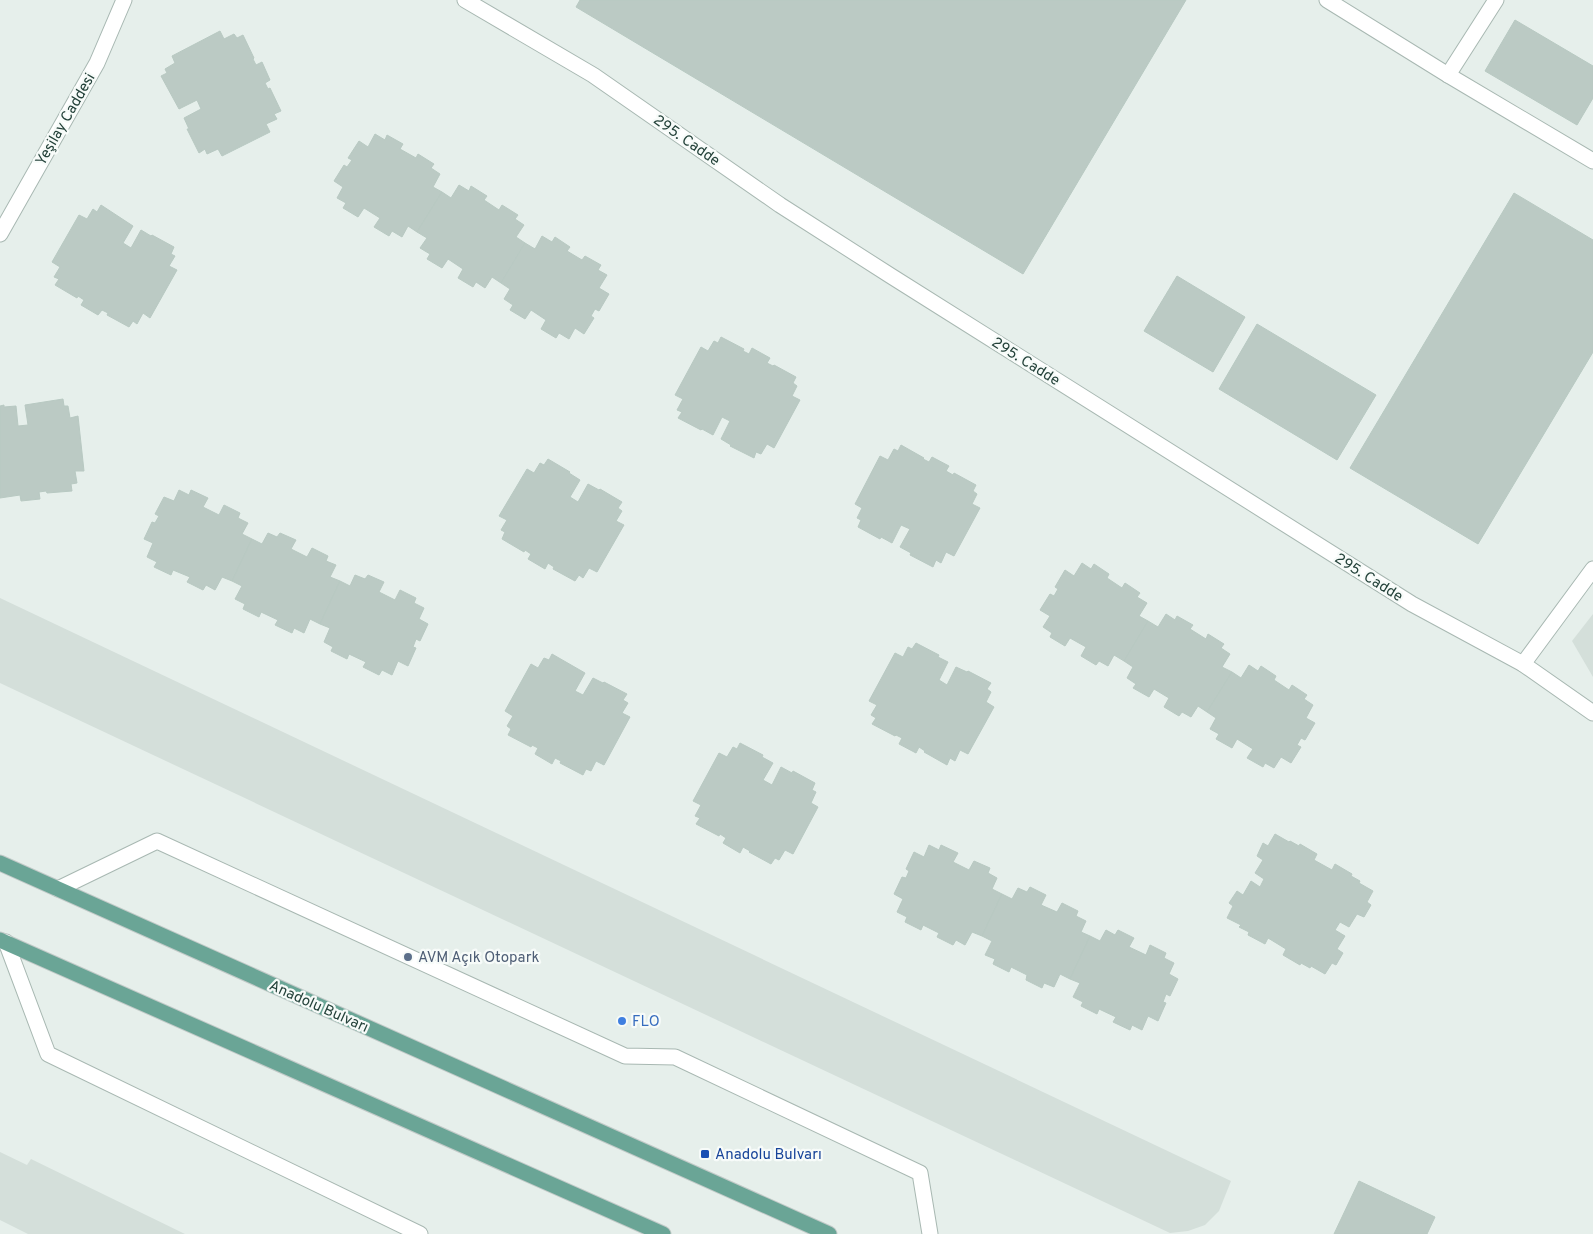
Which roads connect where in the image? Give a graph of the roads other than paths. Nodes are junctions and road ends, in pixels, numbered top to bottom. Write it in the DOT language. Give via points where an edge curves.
graph roads {
  1 [pos="124,0"];
  2 [pos="465,0"];
  3 [pos="1327,0"];
  4 [pos="1496,0"];
  5 [pos="1448,75"];
  6 [pos="1593,161"];
  7 [pos="0,234"];
  8 [pos="1593,569"];
  9 [pos="1524,664"];
  10 [pos="1593,713"];
  11 [pos="0,863"];
  12 [pos="58,889"];
  13 [pos="3,941"];
  14 [pos="420,1234"];
  15 [pos="663,1234"];
  16 [pos="829,1234"];
  17 [pos="930,1234"];
  1 -- 7 [label="street, Yeşilay Caddesi" via="97,63"];
  2 -- 9 [label="street, 295. Cadde" via="593,75 812,225 1404,599"];
  3 -- 5 [label="street"];
  4 -- 5 [label="street"];
  5 -- 6 [label="street"];
  8 -- 9 [label="street"];
  9 -- 10 [label="street, 295. Cadde"];
  11 -- 12 [label="main road, Anadolu Bulvarı"];
  12 -- 16 [label="main road, Anadolu Bulvarı"];
  12 -- 17 [label="street" via="157,841 626,1056 675,1058 920,1172"];
  13 -- 14 [label="street" via="48,1054"];
  13 -- 15 [label="main road"];
}
